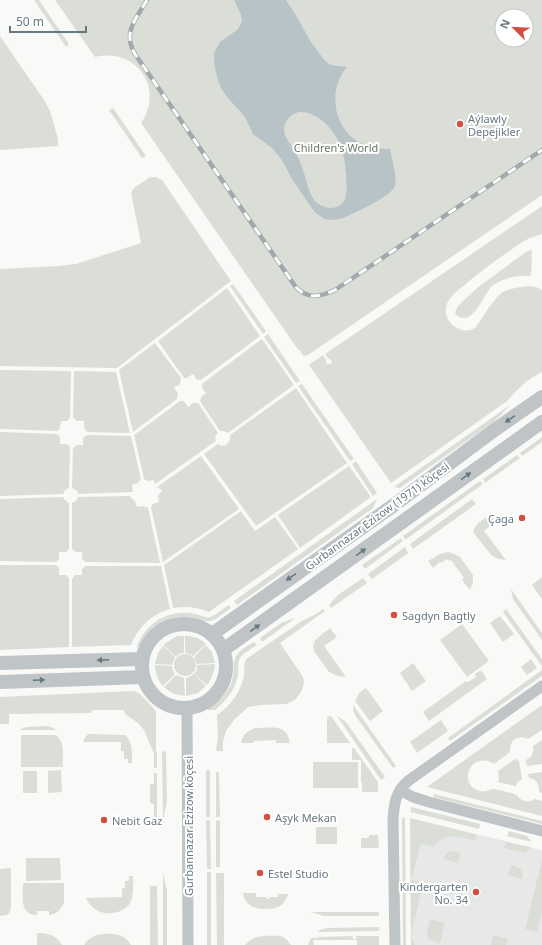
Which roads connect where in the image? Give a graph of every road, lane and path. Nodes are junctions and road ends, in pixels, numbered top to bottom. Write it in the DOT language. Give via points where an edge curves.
graph roads {
  1 [pos="542,397"];
  2 [pos="542,422"];
  3 [pos="212,634"];
  4 [pos="223,650"];
  5 [pos="142,659"];
  6 [pos="0,663"];
  7 [pos="143,677"];
  8 [pos="0,682"];
  9 [pos="542,686"];
  10 [pos="187,708"];
  11 [pos="400,790"];
  12 [pos="542,831"];
  13 [pos="188,945"];
  14 [pos="395,945"];
  1 -- 3 [label="street, Gurbannazar Ezizow (1971) köçesi, one-way"];
  4 -- 2 [label="street, Gurbannazar Ezizow (1971) köçesi, one-way"];
  3 -- 4 [label="street"];
  3 -- 5 [label="street" via="201,627 175,624 153,637"];
  4 -- 10 [label="street" via="225,676 220,687 212,697 201,704"];
  5 -- 6 [label="street, one-way"];
  5 -- 7 [label="street"];
  8 -- 7 [label="street, one-way"];
  7 -- 10 [label="street" via="148,689 156,698 178,708"];
  9 -- 11 [label="street" via="408,781"];
  10 -- 13 [label="street, Gurbannazar Ezizow köçesi"];
  11 -- 12 [label="street" via="429,802"];
  11 -- 14 [label="street" via="394,802 393,820"];
}
